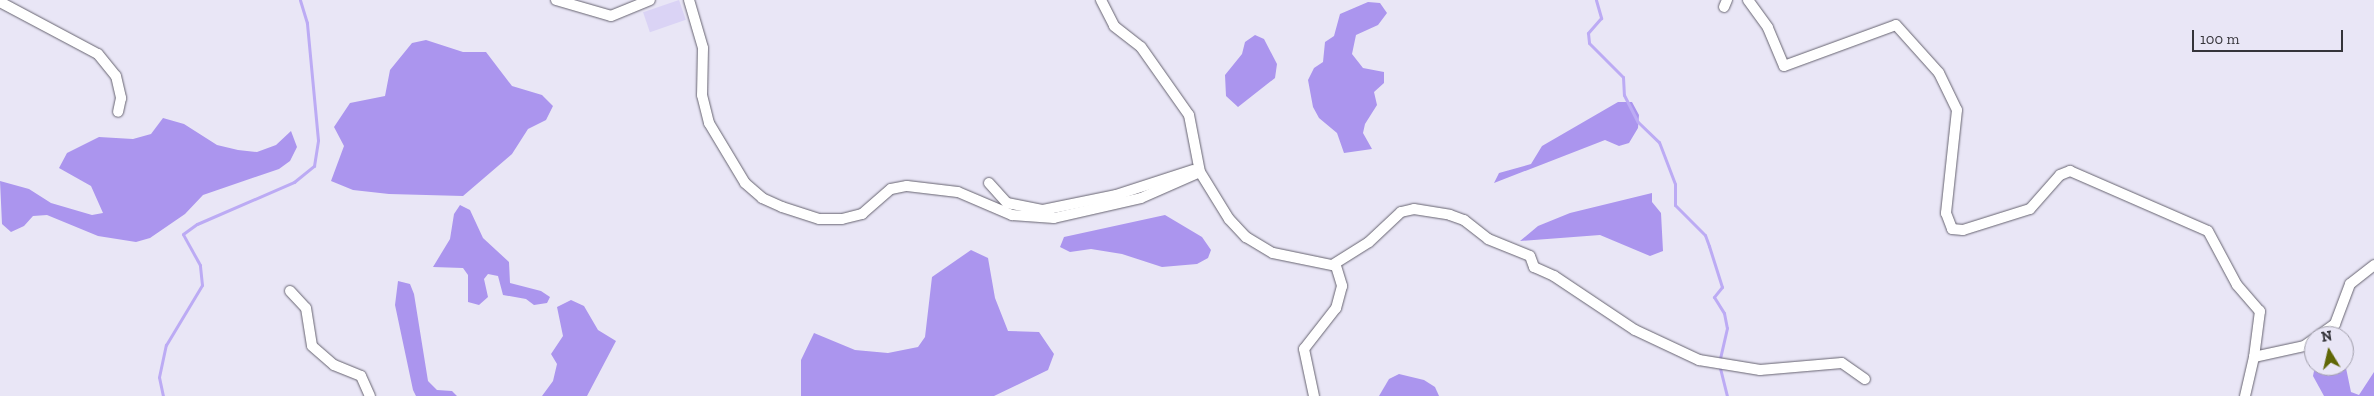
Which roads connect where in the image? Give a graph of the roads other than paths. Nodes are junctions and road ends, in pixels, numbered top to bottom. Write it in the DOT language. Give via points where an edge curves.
graph roads {
  1 [pos="556,0"];
  2 [pos="650,0"];
  3 [pos="689,0"];
  4 [pos="1101,0"];
  5 [pos="1748,0"];
  6 [pos="0,2"];
  7 [pos="118,112"];
  8 [pos="1199,170"];
  9 [pos="989,183"];
  10 [pos="1334,264"];
  11 [pos="2374,265"];
  12 [pos="290,291"];
  13 [pos="2332,326"];
  14 [pos="2304,346"];
  15 [pos="2254,356"];
  16 [pos="1865,379"];
  17 [pos="370,396"];
  18 [pos="1314,396"];
  19 [pos="2245,396"];
  1 -- 2 [label="street" via="611,16"];
  3 -- 8 [label="street" via="703,48 702,95 709,123 745,183 762,198 820,220 862,214 891,188 907,186 958,192 1012,215 1054,218 1142,198"];
  4 -- 8 [label="street" via="1114,26 1142,47 1189,114"];
  5 -- 15 [label="street" via="1768,28 1784,66 1896,25 1939,73 1952,94 1958,124 1946,214 1952,229 1963,230 2030,210 2067,171 2208,231 2237,285 2260,311"];
  6 -- 7 [label="street" via="98,54 116,76 120,98"];
  8 -- 9 [label="street" via="1116,195 1043,210 1007,203"];
  8 -- 10 [label="street" via="1229,219 1255,244 1287,258"];
  10 -- 16 [label="street" via="1369,242 1401,212 1422,210 1459,218 1488,239 1530,256 1534,267 1554,276 1635,330 1699,360 1774,370 1842,363"];
  10 -- 18 [label="street" via="1342,276 1340,298 1304,349"];
  11 -- 13 [label="street" via="2350,284"];
  12 -- 17 [label="street" via="306,308 312,346 334,365 361,376"];
  14 -- 15 [label="street"];
  15 -- 19 [label="street"];
}
